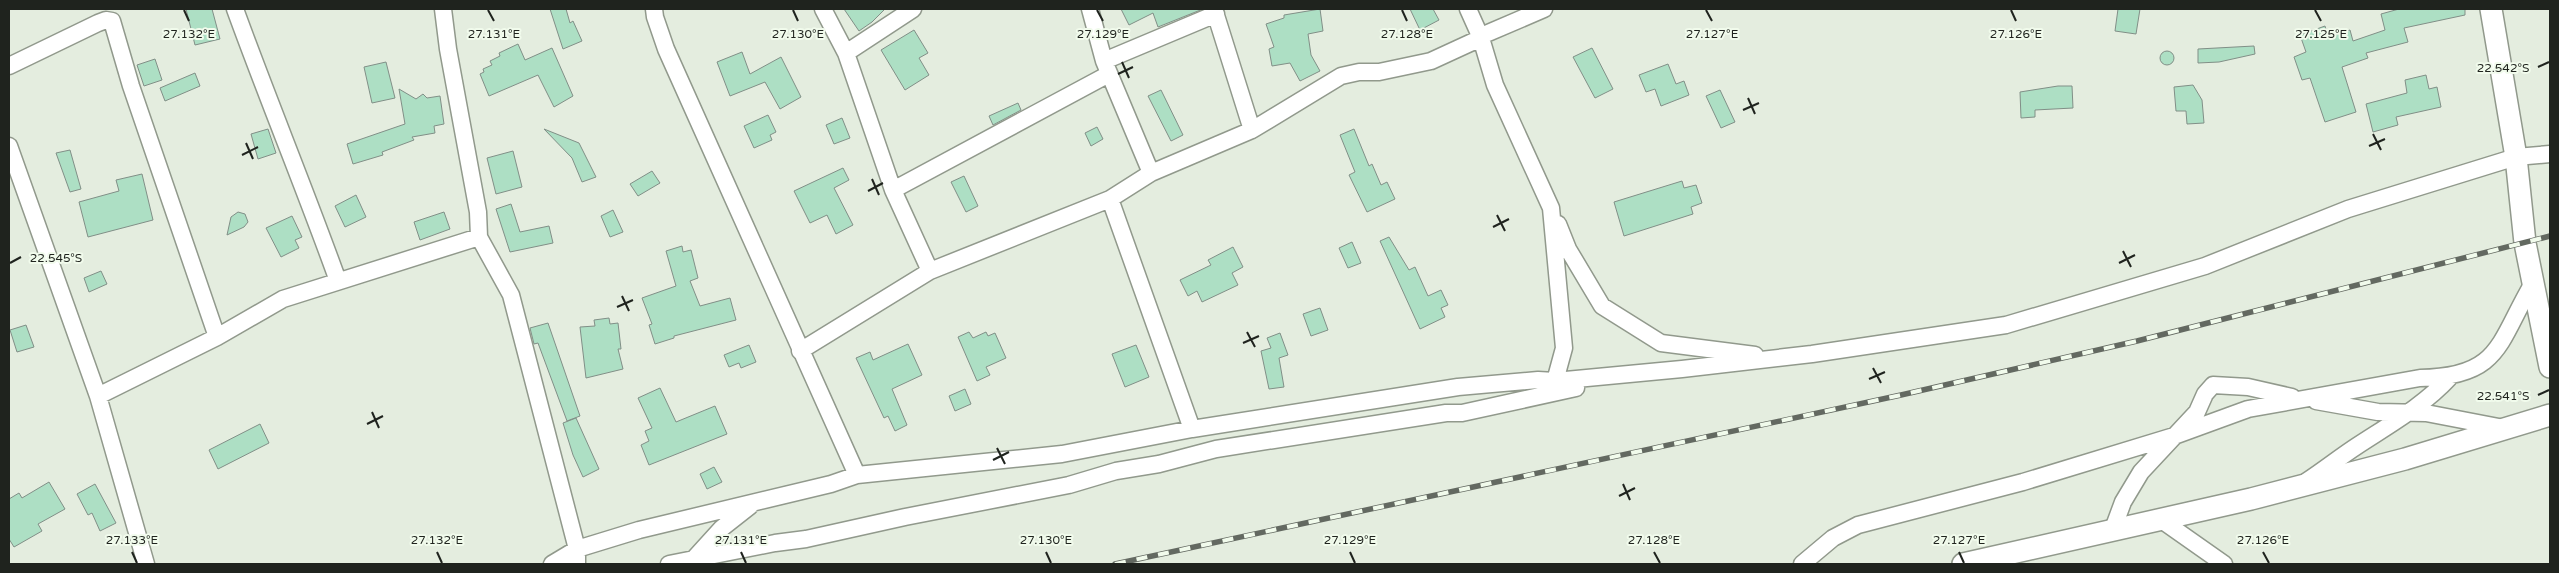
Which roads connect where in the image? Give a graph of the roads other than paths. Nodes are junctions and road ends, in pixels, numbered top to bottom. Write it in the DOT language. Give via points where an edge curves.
graph roads {
  1 [pos="235,9"];
  2 [pos="443,9"];
  3 [pos="654,9"];
  4 [pos="823,9"];
  5 [pos="913,9"];
  6 [pos="1090,9"];
  7 [pos="1468,9"];
  8 [pos="1544,9"];
  9 [pos="2491,9"];
  10 [pos="1215,11"];
  11 [pos="1482,38"];
  12 [pos="846,53"];
  13 [pos="9,66"];
  14 [pos="1107,67"];
  15 [pos="1252,130"];
  16 [pos="9,146"];
  17 [pos="2550,154"];
  18 [pos="2516,157"];
  19 [pos="1151,173"];
  20 [pos="893,190"];
  21 [pos="1110,199"];
  22 [pos="1551,208"];
  23 [pos="479,237"];
  24 [pos="930,271"];
  25 [pos="338,281"];
  26 [pos="2533,283"];
  27 [pos="217,337"];
  28 [pos="800,351"];
  29 [pos="1774,358"];
  30 [pos="2550,367"];
  31 [pos="1602,378"];
  32 [pos="2449,378"];
  33 [pos="1555,381"];
  34 [pos="98,396"];
  35 [pos="2305,399"];
  36 [pos="2406,414"];
  37 [pos="2550,415"];
  38 [pos="2504,428"];
  39 [pos="1192,429"];
  40 [pos="2174,436"];
  41 [pos="857,475"];
  42 [pos="2299,487"];
  43 [pos="753,503"];
  44 [pos="2160,519"];
  45 [pos="2113,530"];
  46 [pos="577,556"];
  47 [pos="691,562"];
  48 [pos="146,564"];
  49 [pos="552,564"];
  50 [pos="668,564"];
  51 [pos="1802,564"];
  52 [pos="1963,564"];
  53 [pos="2224,564"];
  1 -- 25 [label="street"];
  2 -- 23 [label="street" via="478,212"];
  3 -- 28 [label="street" via="666,49"];
  4 -- 12 [label="street"];
  5 -- 12 [label="street"];
  6 -- 14 [label="street"];
  7 -- 11 [label="street"];
  8 -- 11 [label="street"];
  9 -- 18 [label="street"];
  10 -- 14 [label="street"];
  10 -- 15 [label="street"];
  11 -- 15 [label="street" via="1431,61 1341,76"];
  11 -- 22 [label="street" via="1495,85"];
  12 -- 20 [label="street"];
  13 -- 27 [label="street" via="98,23 112,21"];
  14 -- 19 [label="street"];
  14 -- 20 [label="street"];
  15 -- 19 [label="street"];
  16 -- 34 [label="street"];
  17 -- 18 [label="street"];
  18 -- 26 [label="street" via="2525,243"];
  18 -- 29 [label="street" via="2348,209 2205,266 2006,325"];
  19 -- 21 [label="street"];
  20 -- 24 [label="street"];
  21 -- 24 [label="street"];
  21 -- 39 [label="street"];
  22 -- 29 [label="street" via="1568,249 1602,306 1661,343"];
  22 -- 33 [label="street" via="1564,348"];
  23 -- 25 [label="street"];
  23 -- 46 [label="street" via="511,295"];
  24 -- 28 [label="street"];
  25 -- 27 [label="street" via="284,299"];
  26 -- 30 [label="street"];
  26 -- 32 [label="street" via="2500,347 2481,365"];
  27 -- 34 [label="street"];
  28 -- 41 [label="street"];
  29 -- 31 [label="street"];
  31 -- 33 [label="street"];
  31 -- 47 [label="street" via="1572,390 1462,413 1216,449 1116,471 1070,485"];
  32 -- 35 [label="street" via="2420,378"];
  32 -- 36 [label="street" via="2434,394"];
  33 -- 39 [label="street" via="1458,387"];
  34 -- 48 [label="street"];
  35 -- 36 [label="street"];
  35 -- 40 [label="street" via="2248,409"];
  35 -- 40 [label="street" via="2248,387 2213,385 2197,412"];
  36 -- 38 [label="street" via="2426,413"];
  36 -- 42 [label="street"];
  37 -- 38 [label="street"];
  38 -- 42 [label="street"];
  39 -- 41 [label="street" via="1062,454"];
  40 -- 45 [label="street" via="2141,472 2123,502"];
  40 -- 51 [label="street" via="2023,482 1858,525 1832,538"];
  41 -- 43 [label="street"];
  42 -- 44 [label="street"];
  43 -- 46 [label="street"];
  43 -- 47 [label="street" via="722,528"];
  44 -- 45 [label="street"];
  44 -- 53 [label="street"];
  45 -- 52 [label="street"];
  46 -- 49 [label="street"];
  47 -- 50 [label="street"];
}
